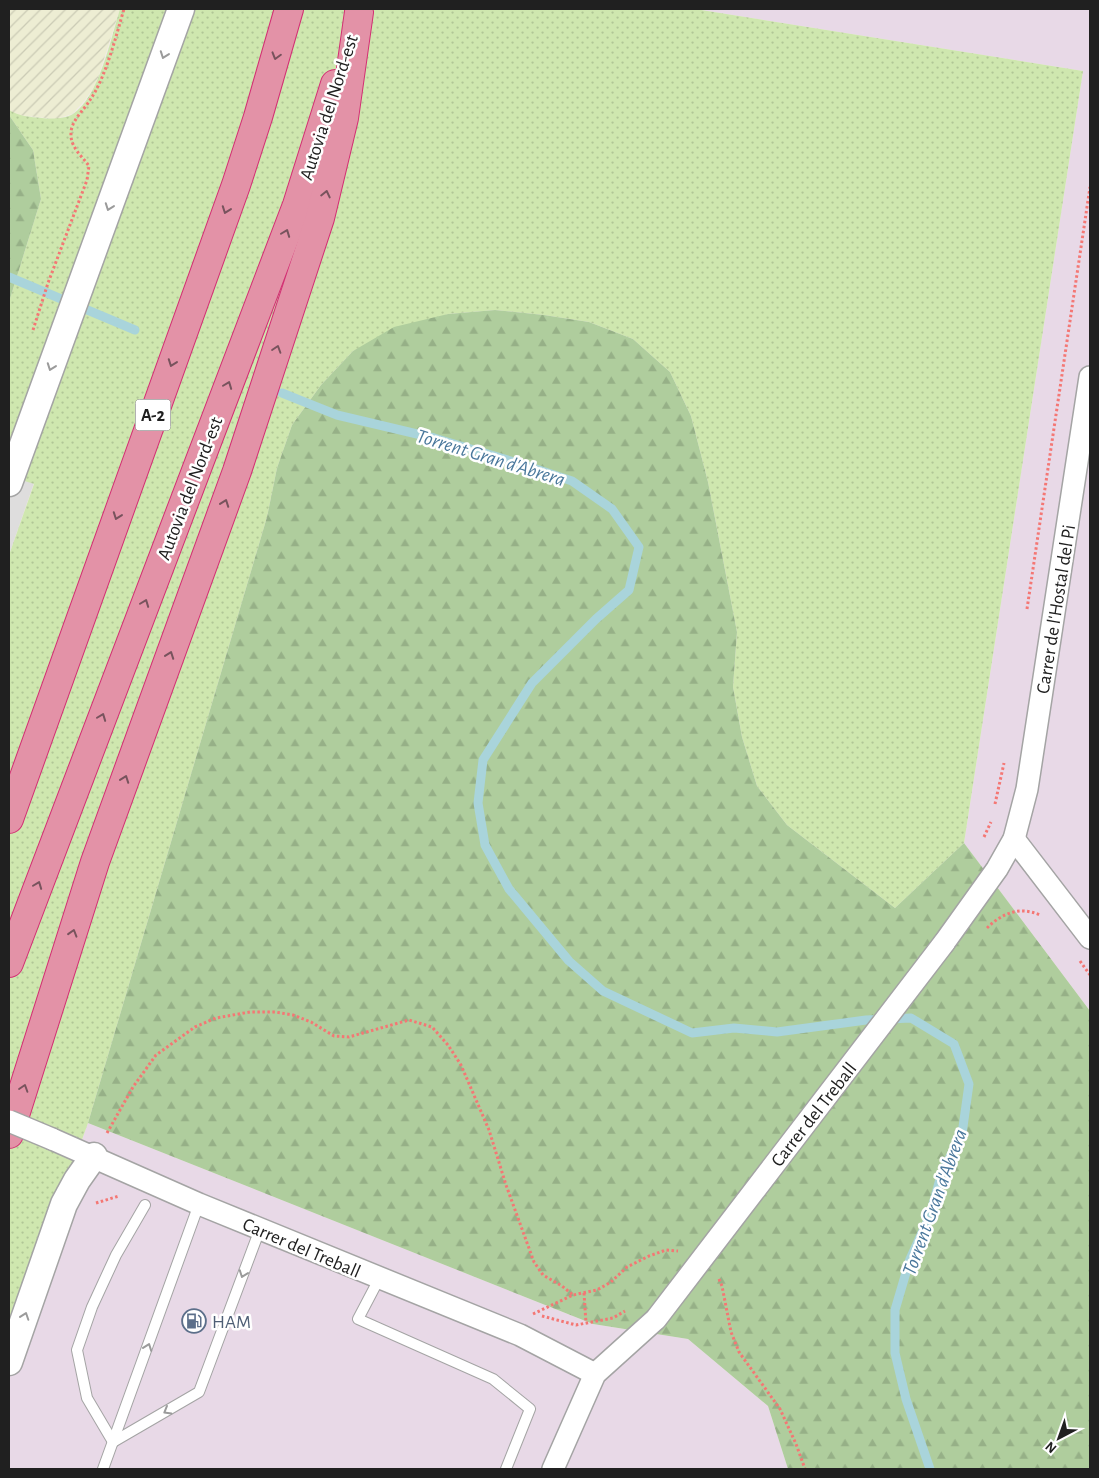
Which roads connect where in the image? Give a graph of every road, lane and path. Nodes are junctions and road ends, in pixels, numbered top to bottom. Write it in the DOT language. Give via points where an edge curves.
graph roads {
  1 [pos="124,9"];
  2 [pos="181,9"];
  3 [pos="289,9"];
  4 [pos="359,10"];
  5 [pos="1090,187"];
  6 [pos="40,310"];
  7 [pos="1090,377"];
  8 [pos="9,484"];
  9 [pos="1027,612"];
  10 [pos="1005,759"];
  11 [pos="994,811"];
  12 [pos="9,819"];
  13 [pos="992,820"];
  14 [pos="984,838"];
  15 [pos="1014,839"];
  16 [pos="964,916"];
  17 [pos="1047,918"];
  18 [pos="1090,938"];
  19 [pos="1075,954"];
  20 [pos="9,963"];
  21 [pos="1090,975"];
  22 [pos="9,1121"];
  23 [pos="9,1134"];
  24 [pos="94,1156"];
  25 [pos="200,1204"];
  26 [pos="145,1205"];
  27 [pos="260,1229"];
  28 [pos="680,1251"];
  29 [pos="379,1278"];
  30 [pos="718,1278"];
  31 [pos="584,1293"];
  32 [pos="573,1295"];
  33 [pos="631,1308"];
  34 [pos="586,1323"];
  35 [pos="9,1362"];
  36 [pos="595,1374"];
  37 [pos="113,1442"];
  38 [pos="104,1469"];
  39 [pos="506,1469"];
  40 [pos="553,1469"];
  41 [pos="805,1469"];
  1 -- 6 [label="path" via="92,98 74,123 71,133 73,147 89,166 87,180"];
  2 -- 8 [label="street, one-way"];
  3 -- 12 [label="highway, A-2, one-way" via="236,185"];
  20 -- 4 [label="highway, Autovia del Nord-est, one-way" via="297,205"];
  23 -- 4 [label="highway, one-way" via="95,862 237,471 320,218 344,118"];
  5 -- 9 [label="path"];
  7 -- 15 [label="street, Carrer de l'Hostal del Pi" via="1027,789"];
  10 -- 11 [label="path"];
  13 -- 14 [label="path"];
  15 -- 16 [label="street, Carrer del Treball"];
  15 -- 18 [label="street"];
  16 -- 17 [label="path" via="983,932 996,920 1017,911"];
  16 -- 36 [label="street, Carrer del Treball, bridge" via="656,1318"];
  19 -- 21 [label="path"];
  22 -- 24 [label="street, Carrer del Treball, bridge"];
  24 -- 25 [label="street, Carrer del Treball"];
  24 -- 32 [label="path" via="156,1055 195,1026 216,1018 250,1012 276,1012 311,1022 334,1036 349,1037 409,1020 432,1027 461,1065 490,1130 534,1262 543,1275"];
  35 -- 24 [label="street, one-way" via="64,1204"];
  25 -- 27 [label="street, Carrer del Treball"];
  37 -- 25 [label="lane, one-way"];
  26 -- 37 [label="lane" via="108,1272 77,1350 87,1398"];
  27 -- 29 [label="street, Carrer del Treball"];
  27 -- 37 [label="lane, one-way" via="199,1392"];
  28 -- 31 [label="path" via="666,1250 649,1256 627,1267 611,1282"];
  29 -- 36 [label="street, Carrer del Treball" via="520,1335"];
  29 -- 39 [label="lane" via="358,1319 493,1379 530,1409"];
  30 -- 41 [label="path" via="739,1352 780,1409"];
  31 -- 32 [label="path"];
  31 -- 34 [label="path"];
  32 -- 34 [label="path" via="532,1314 576,1325"];
  33 -- 34 [label="path" via="613,1318"];
  36 -- 40 [label="street, Carrer del Treball"];
  37 -- 38 [label="lane"];
}
